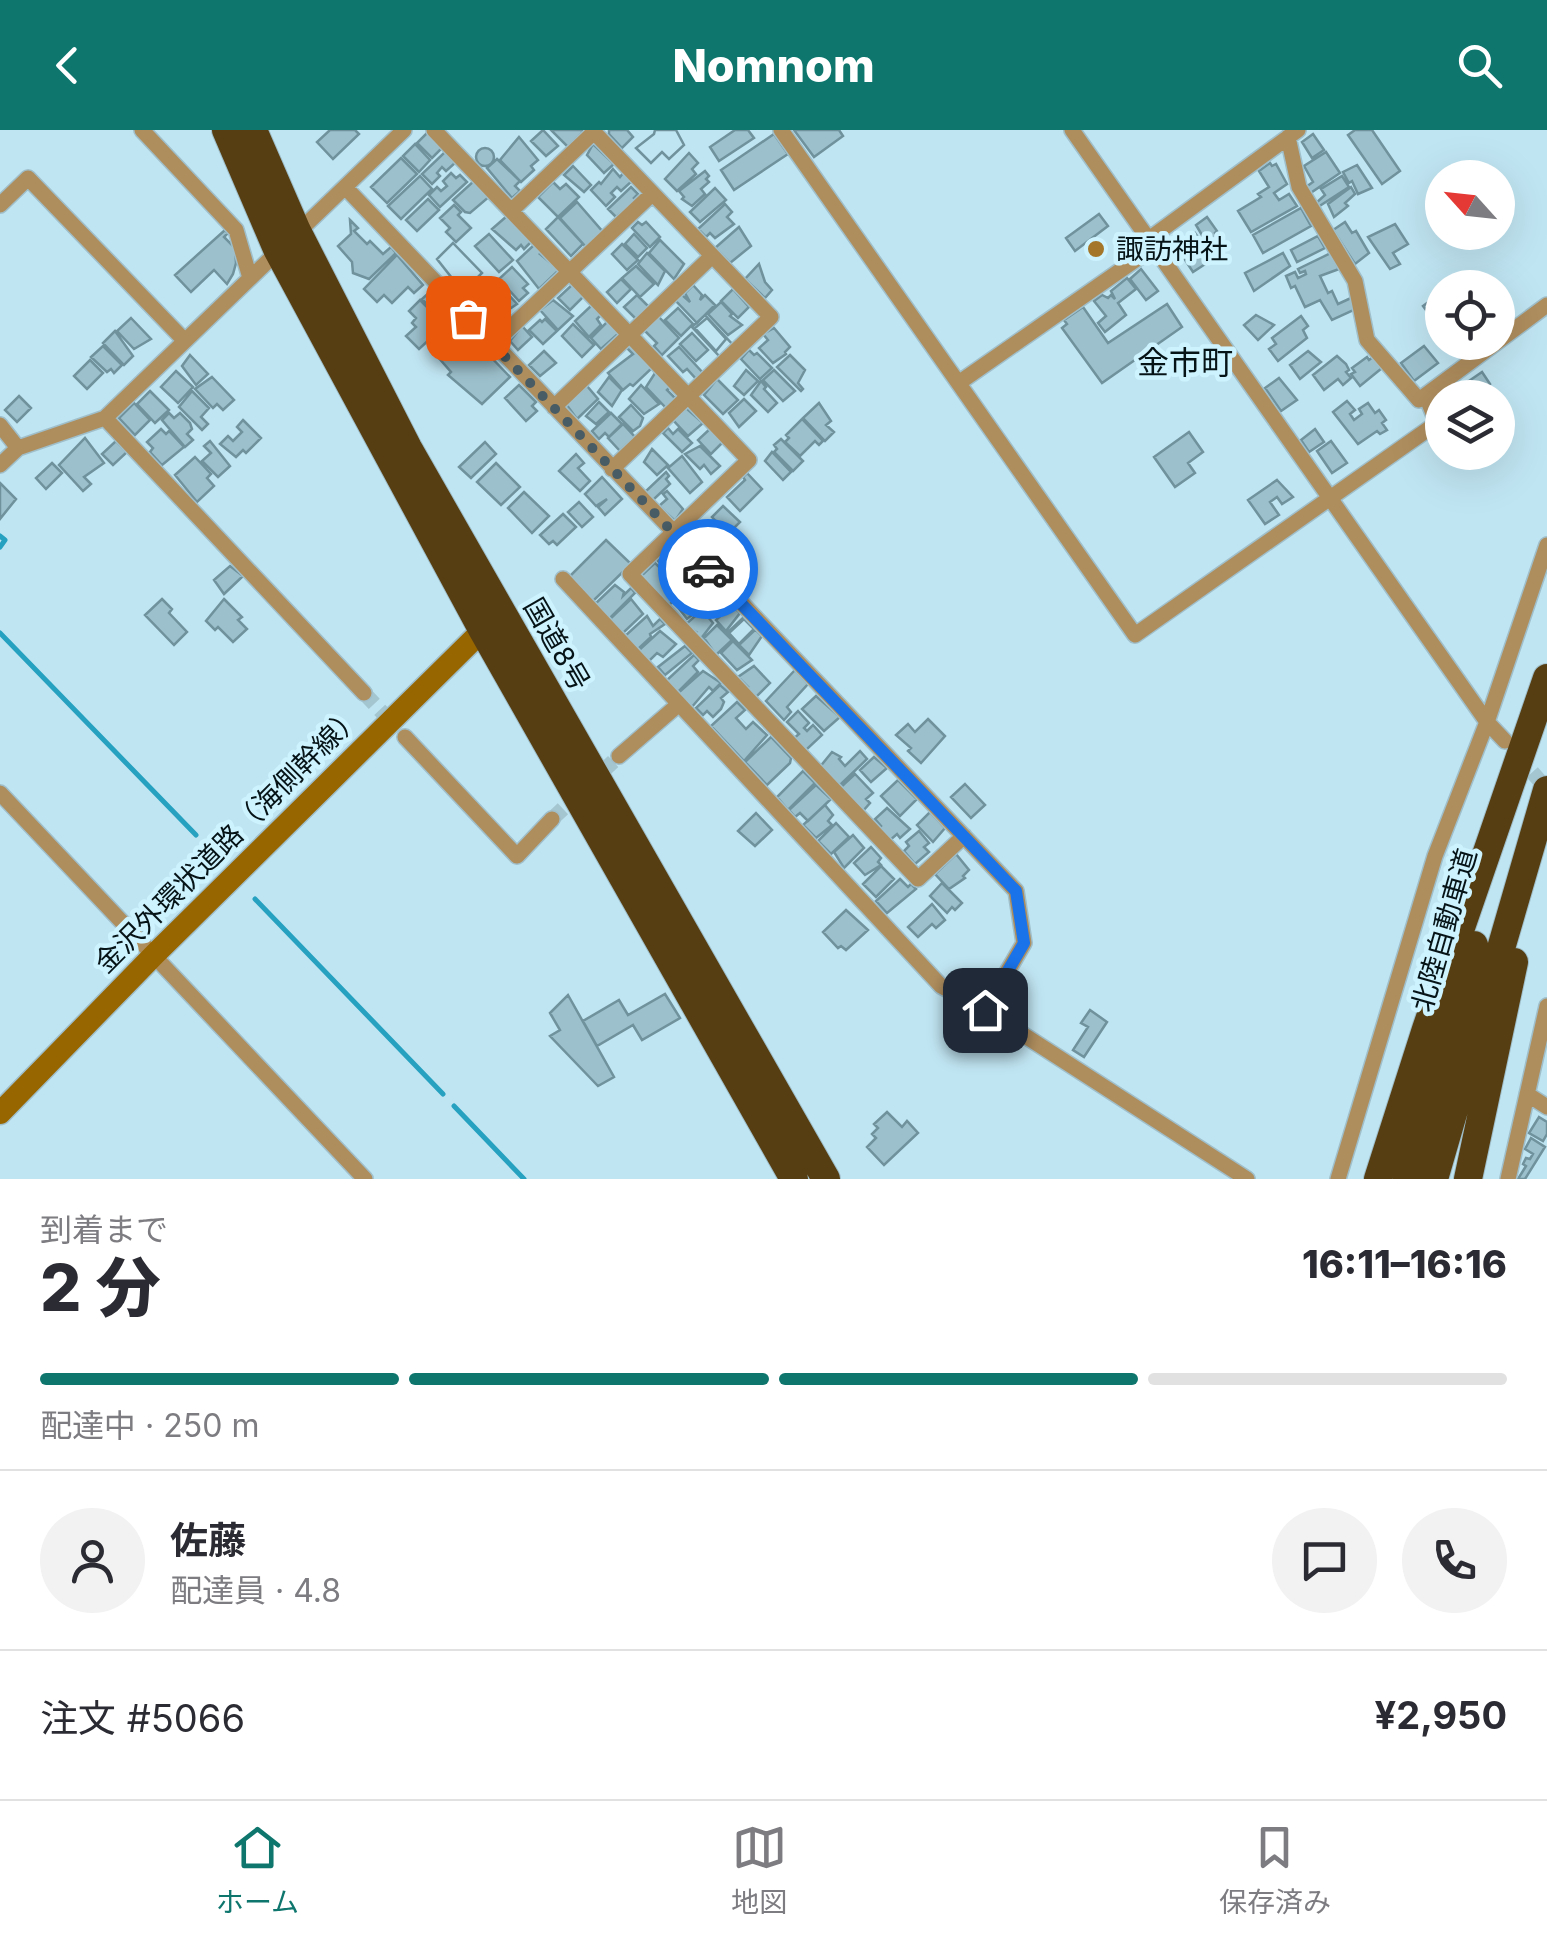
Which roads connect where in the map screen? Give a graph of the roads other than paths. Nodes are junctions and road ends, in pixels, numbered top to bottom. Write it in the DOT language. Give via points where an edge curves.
graph roads {
  1 [pos="142,130"];
  2 [pos="226,130"];
  3 [pos="253,130"];
  4 [pos="404,130"];
  5 [pos="434,130"];
  6 [pos="781,130"];
  7 [pos="1072,130"];
  8 [pos="593,131"];
  9 [pos="1293,134"];
  10 [pos="346,187"];
  11 [pos="652,194"];
  12 [pos="0,205"];
  13 [pos="512,210"];
  14 [pos="287,240"];
  15 [pos="1152,243"];
  16 [pos="712,256"];
  17 [pos="571,270"];
  18 [pos="250,278"];
  19 [pos="1547,305"];
  20 [pos="632,334"];
  21 [pos="184,340"];
  22 [pos="493,344"];
  23 [pos="1447,380"];
  24 [pos="960,382"];
  25 [pos="690,397"];
  26 [pos="1425,397"];
  27 [pos="554,408"];
  28 [pos="105,418"];
  29 [pos="0,425"];
  30 [pos="1425,431"];
  31 [pos="18,448"];
  32 [pos="0,466"];
  33 [pos="612,469"];
  34 [pos="1330,498"];
  35 [pos="673,532"];
  36 [pos="1547,545"];
  37 [pos="562,579"];
  38 [pos="492,620"];
  39 [pos="1547,678"];
  40 [pos="364,692"];
  41 [pos="1547,700"];
  42 [pos="678,704"];
  43 [pos="1486,722"];
  44 [pos="405,737"];
  45 [pos="1505,741"];
  46 [pos="619,756"];
  47 [pos="1547,790"];
  48 [pos="0,792"];
  49 [pos="1547,814"];
  50 [pos="552,819"];
  51 [pos="964,836"];
  52 [pos="155,954"];
  53 [pos="1547,1006"];
  54 [pos="985,1010"];
  55 [pos="1527,1094"];
  56 [pos="1547,1107"];
  57 [pos="0,1113"];
  58 [pos="365,1179"];
  59 [pos="794,1179"];
  60 [pos="826,1179"];
  61 [pos="1247,1179"];
  62 [pos="1338,1179"];
  63 [pos="1378,1179"];
  64 [pos="1407,1179"];
  65 [pos="1434,1179"];
  66 [pos="1468,1179"];
  67 [pos="1508,1179"];
  1 -- 18 [label="street" via="236,230"];
  2 -- 14 [label="highway, 国道8号"];
  3 -- 14 [label="highway, 国道8号"];
  4 -- 10 [label="street"];
  5 -- 13 [label="street"];
  6 -- 24 [label="street"];
  7 -- 15 [label="street"];
  8 -- 11 [label="street"];
  8 -- 13 [label="street"];
  9 -- 15 [label="street"];
  9 -- 26 [label="street" via="1299,186 1355,281 1366,340 1419,400"];
  10 -- 14 [label="street"];
  10 -- 22 [label="street"];
  11 -- 16 [label="street"];
  11 -- 17 [label="street"];
  12 -- 21 [label="street" via="28,178"];
  13 -- 17 [label="street"];
  14 -- 18 [label="street"];
  14 -- 38 [label="highway, 国道8号"];
  15 -- 24 [label="street"];
  15 -- 34 [label="street"];
  16 -- 20 [label="street"];
  16 -- 25 [label="street" via="771,317"];
  17 -- 20 [label="street"];
  17 -- 22 [label="street"];
  18 -- 21 [label="street"];
  19 -- 23 [label="street"];
  20 -- 25 [label="street"];
  20 -- 27 [label="street"];
  21 -- 28 [label="street"];
  22 -- 27 [label="street"];
  24 -- 34 [label="street" via="1135,635"];
  25 -- 33 [label="street"];
  25 -- 35 [label="street" via="748,460"];
  27 -- 33 [label="street"];
  28 -- 31 [label="street"];
  28 -- 40 [label="street"];
  29 -- 31 [label="street"];
  30 -- 34 [label="street"];
  31 -- 32 [label="street"];
  33 -- 35 [label="street"];
  34 -- 43 [label="street"];
  35 -- 51 [label="street"];
  35 -- 51 [label="street" via="630,574 918,879"];
  36 -- 43 [label="street"];
  37 -- 42 [label="street"];
  38 -- 52 [label="main road, 金沢外環状道路（海側幹線）"];
  38 -- 59 [label="highway, 国道8号"];
  38 -- 60 [label="highway, 国道8号"];
  39 -- 63 [label="highway"];
  41 -- 64 [label="highway, 北陸自動車道"];
  42 -- 46 [label="street"];
  42 -- 54 [label="street" via="941,986"];
  43 -- 45 [label="street"];
  43 -- 62 [label="street" via="1435,856"];
  44 -- 50 [label="street" via="517,856"];
  47 -- 65 [label="highway"];
  48 -- 52 [label="street"];
  49 -- 66 [label="highway"];
  51 -- 54 [label="street" via="1016,891 1024,943"];
  52 -- 57 [label="main road, 金沢外環状道路（海側幹線）"];
  52 -- 58 [label="street"];
  53 -- 55 [label="street"];
  54 -- 61 [label="street"];
  55 -- 56 [label="street"];
  55 -- 67 [label="street"];
}
